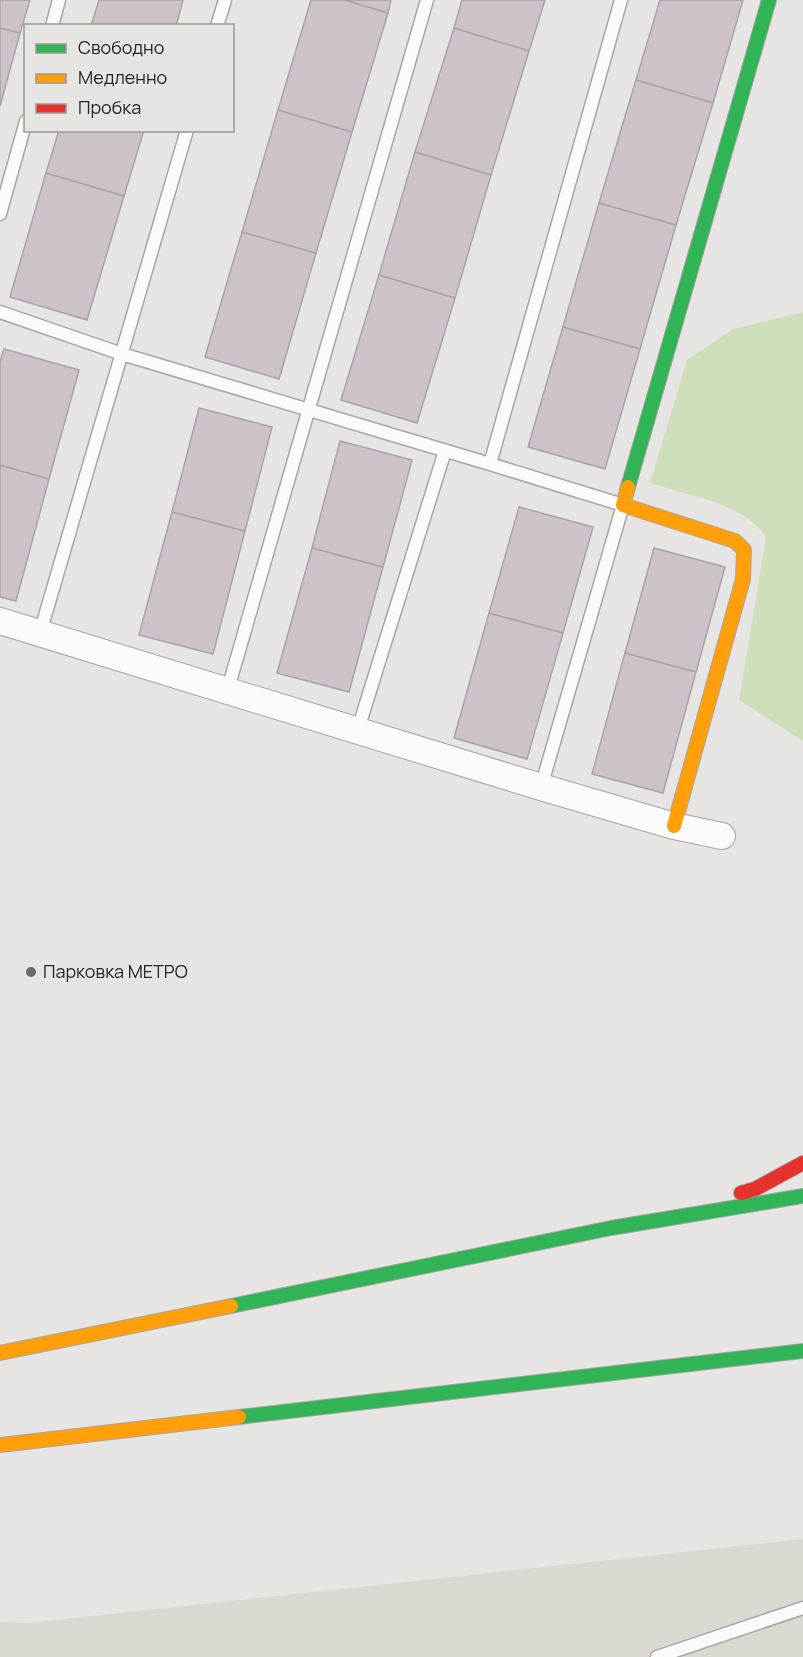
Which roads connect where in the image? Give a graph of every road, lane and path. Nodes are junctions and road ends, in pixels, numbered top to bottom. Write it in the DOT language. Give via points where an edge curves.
graph roads {
  1 [pos="59,0"];
  2 [pos="225,0"];
  3 [pos="427,0"];
  4 [pos="621,0"];
  5 [pos="769,0"];
  6 [pos="53,24"];
  7 [pos="218,24"];
  8 [pos="24,128"];
  9 [pos="186,132"];
  10 [pos="0,214"];
  11 [pos="0,312"];
  12 [pos="122,354"];
  13 [pos="310,411"];
  14 [pos="445,451"];
  15 [pos="490,464"];
  16 [pos="623,505"];
  17 [pos="0,621"];
  18 [pos="40,633"];
  19 [pos="227,692"];
  20 [pos="358,729"];
  21 [pos="541,787"];
  22 [pos="674,826"];
  23 [pos="722,836"];
  24 [pos="803,1163"];
  25 [pos="803,1196"];
  26 [pos="611,1228"];
  27 [pos="803,1351"];
  28 [pos="0,1353"];
  29 [pos="0,1445"];
  30 [pos="803,1608"];
  31 [pos="657,1657"];
  1 -- 6 [label="lane"];
  2 -- 7 [label="lane"];
  3 -- 13 [label="lane"];
  4 -- 15 [label="lane"];
  5 -- 16 [label="main road"];
  8 -- 10 [label="lane"];
  9 -- 12 [label="lane"];
  11 -- 12 [label="lane"];
  12 -- 13 [label="lane"];
  12 -- 18 [label="lane"];
  13 -- 14 [label="lane"];
  13 -- 19 [label="lane"];
  14 -- 15 [label="lane"];
  14 -- 20 [label="lane"];
  15 -- 16 [label="lane"];
  16 -- 21 [label="lane"];
  16 -- 22 [label="main road" via="735,542 744,550 743,579"];
  17 -- 18 [label="street"];
  18 -- 19 [label="street"];
  19 -- 20 [label="street"];
  20 -- 21 [label="street"];
  21 -- 22 [label="street"];
  22 -- 23 [label="street"];
  24 -- 26 [label="main road" via="755,1189"];
  25 -- 26 [label="main road"];
  26 -- 28 [label="main road"];
  27 -- 29 [label="main road"];
  30 -- 31 [label="lane"];
}
